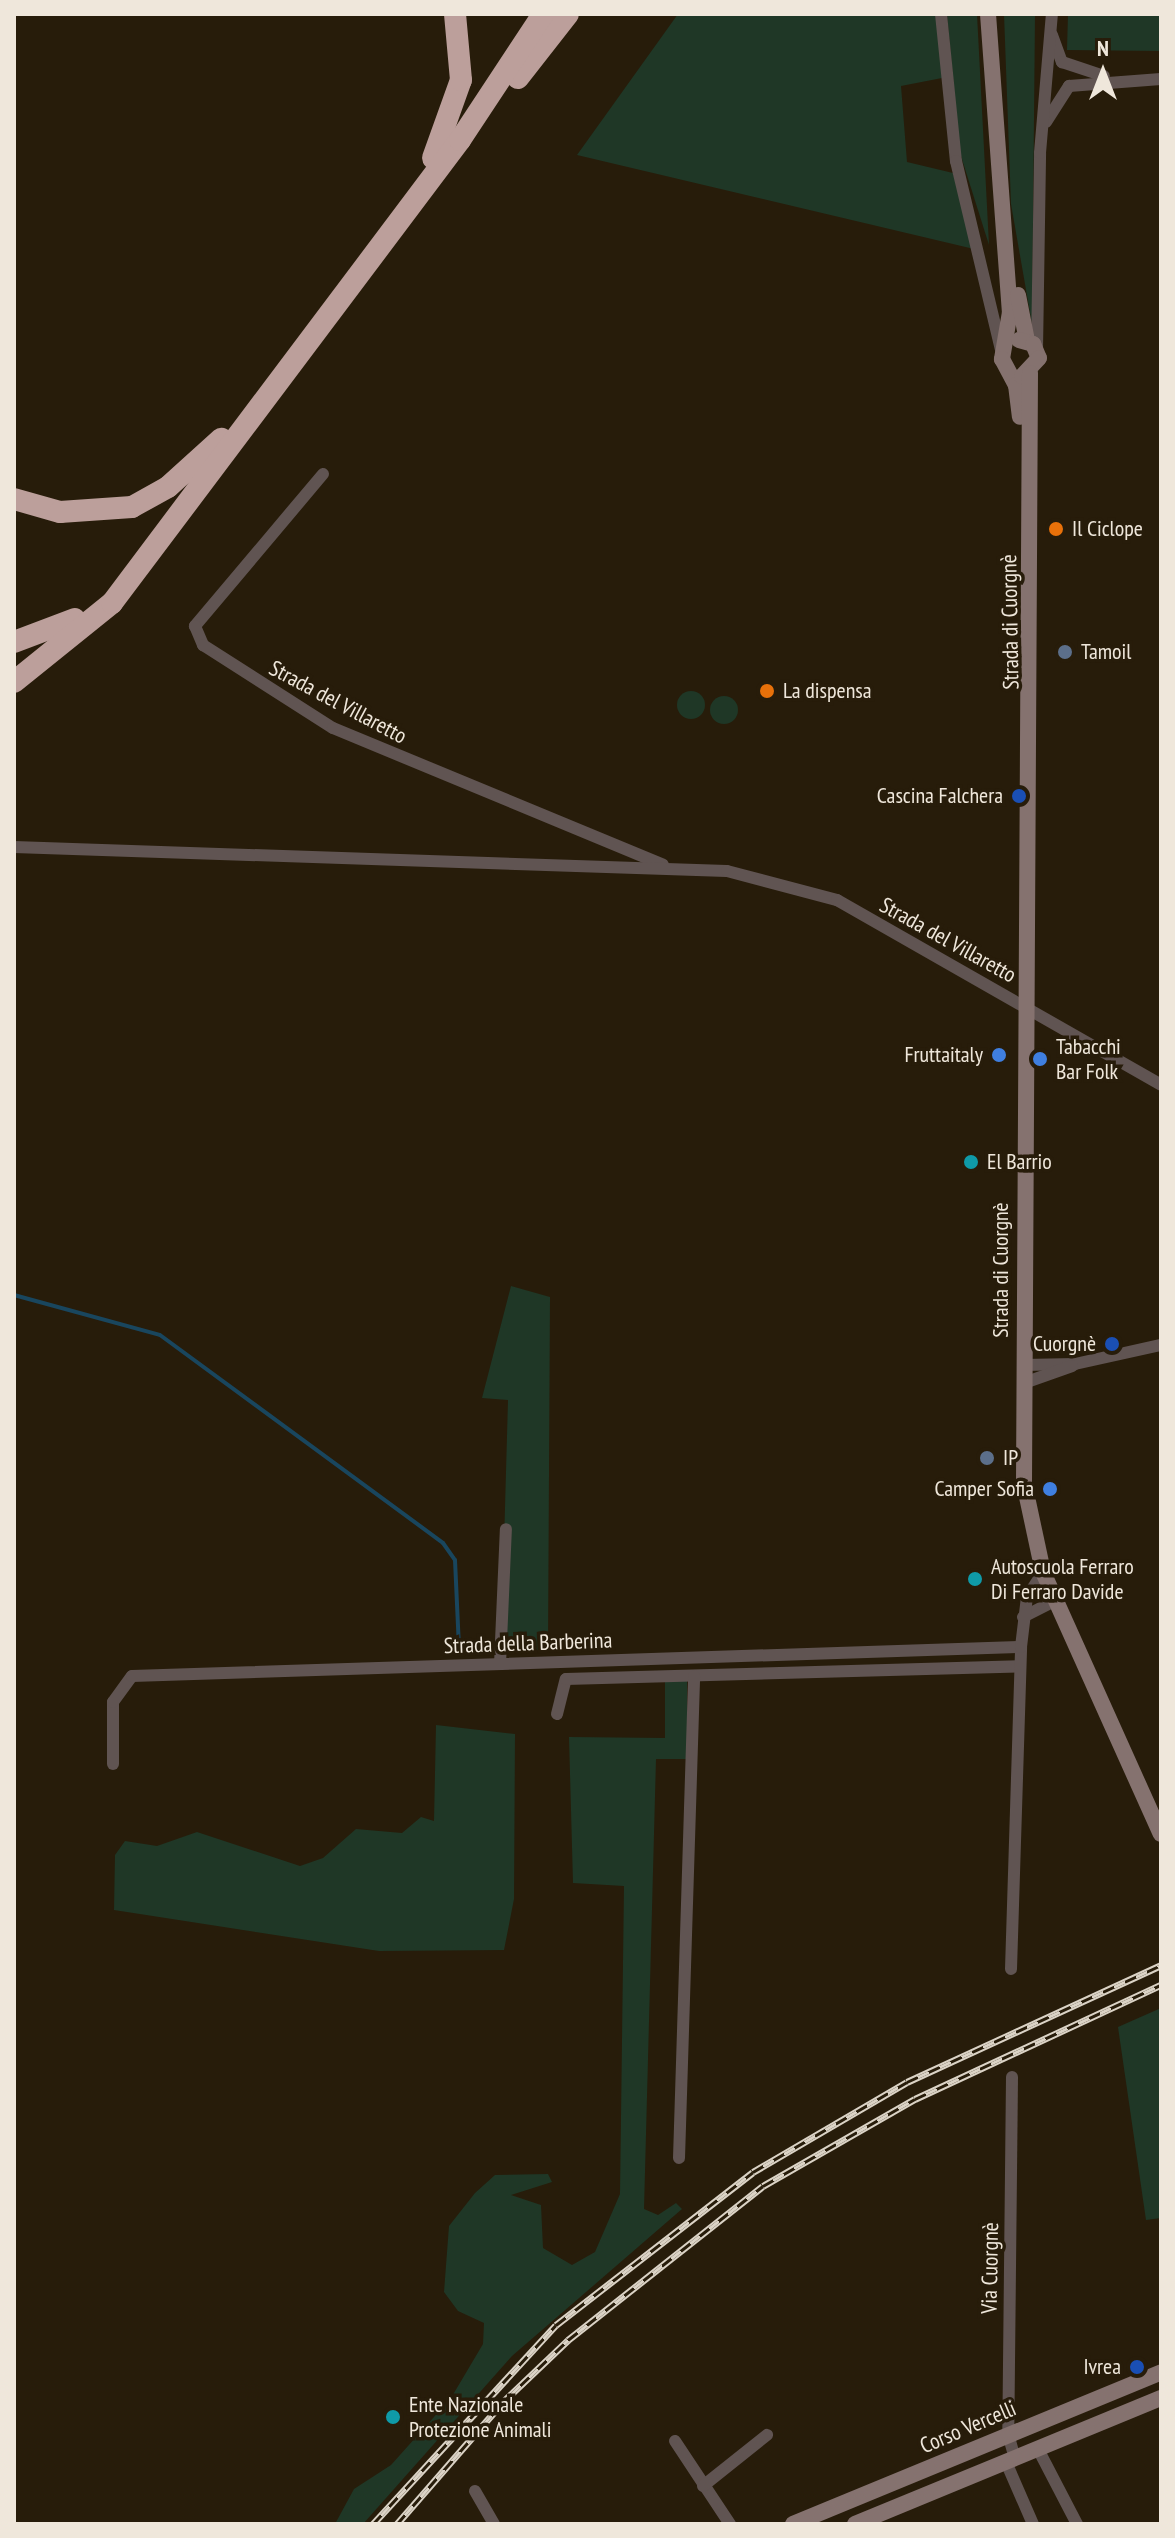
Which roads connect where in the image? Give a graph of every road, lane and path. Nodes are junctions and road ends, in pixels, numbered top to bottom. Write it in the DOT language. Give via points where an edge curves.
graph roads {
  1 [pos="455,14"];
  2 [pos="543,14"];
  3 [pos="568,14"];
  4 [pos="941,14"];
  5 [pos="988,14"];
  6 [pos="1052,19"];
  7 [pos="1122,79"];
  8 [pos="1161,79"];
  9 [pos="460,140"];
  10 [pos="1040,153"];
  11 [pos="999,183"];
  12 [pos="402,210"];
  13 [pos="1032,346"];
  14 [pos="1005,349"];
  15 [pos="1030,373"];
  16 [pos="1011,374"];
  17 [pos="246,416"];
  18 [pos="323,474"];
  19 [pos="14,499"];
  20 [pos="1031,534"];
  21 [pos="157,541"];
  22 [pos="14,642"];
  23 [pos="14,682"];
  24 [pos="14,847"];
  25 [pos="663,865"];
  26 [pos="1027,1008"];
  27 [pos="1161,1085"];
  28 [pos="1161,1345"];
  29 [pos="1024,1374"];
  30 [pos="506,1529"];
  31 [pos="1043,1572"];
  32 [pos="1055,1601"];
  33 [pos="1023,1617"];
  34 [pos="1021,1647"];
  35 [pos="500,1664"];
  36 [pos="1020,1666"];
  37 [pos="694,1676"];
  38 [pos="557,1714"];
  39 [pos="113,1764"];
  40 [pos="1161,1834"];
  41 [pos="1011,1969"];
  42 [pos="1012,2077"];
  43 [pos="679,2158"];
  44 [pos="1161,2372"];
  45 [pos="1161,2398"];
  46 [pos="1008,2434"];
  47 [pos="767,2435"];
  48 [pos="675,2441"];
  49 [pos="1038,2449"];
  50 [pos="1011,2460"];
  51 [pos="703,2486"];
  52 [pos="475,2491"];
  53 [pos="494,2524"];
  54 [pos="730,2524"];
  55 [pos="793,2524"];
  56 [pos="855,2524"];
  57 [pos="1033,2524"];
  58 [pos="1077,2524"];
  1 -- 12 [label="highway" via="462,42 452,117"];
  2 -- 9 [label="highway"];
  3 -- 9 [label="highway"];
  4 -- 14 [label="street" via="956,161"];
  5 -- 11 [label="main road"];
  6 -- 7 [label="street" via="1062,62"];
  6 -- 10 [label="street"];
  7 -- 8 [label="street"];
  7 -- 10 [label="street" via="1062,91"];
  9 -- 12 [label="highway"];
  10 -- 13 [label="street"];
  11 -- 13 [label="main road"];
  11 -- 14 [label="main road"];
  12 -- 17 [label="highway"];
  13 -- 14 [label="main road"];
  13 -- 15 [label="main road, Strada di Cuorgnè"];
  14 -- 16 [label="main road, Strada di Cuorgnè"];
  15 -- 16 [label="main road"];
  15 -- 20 [label="main road, Strada di Cuorgnè"];
  16 -- 20 [label="main road, Strada di Cuorgnè"];
  17 -- 19 [label="highway" via="168,487 132,507 71,513"];
  17 -- 21 [label="highway"];
  18 -- 25 [label="street, Strada del Villaretto" via="195,626 203,645 333,728"];
  20 -- 26 [label="main road, Strada di Cuorgnè"];
  21 -- 22 [label="highway" via="76,618"];
  21 -- 23 [label="highway" via="112,603"];
  24 -- 25 [label="street, Strada del Villaretto"];
  25 -- 26 [label="street, Strada del Villaretto" via="727,871 837,900"];
  26 -- 27 [label="street, Strada del Villaretto"];
  26 -- 29 [label="main road, Strada di Cuorgnè"];
  28 -- 29 [label="street"];
  29 -- 31 [label="main road, Strada di Cuorgnè" via="1026,1503"];
  30 -- 35 [label="street"];
  31 -- 32 [label="main road, Strada di Cuorgnè"];
  31 -- 33 [label="street"];
  32 -- 33 [label="street"];
  32 -- 40 [label="main road, Strada di Cuorgnè"];
  33 -- 34 [label="street"];
  34 -- 35 [label="street, Strada della Barberina"];
  34 -- 36 [label="street"];
  35 -- 39 [label="street, Strada della Barberina" via="132,1676 113,1702"];
  36 -- 37 [label="street, Strada della Barberina"];
  36 -- 41 [label="street"];
  37 -- 38 [label="street, Strada della Barberina" via="566,1679"];
  37 -- 43 [label="street"];
  42 -- 46 [label="street, Via Cuorgnè"];
  44 -- 46 [label="main road, Corso Vercelli"];
  45 -- 49 [label="main road"];
  46 -- 50 [label="street, Via Cuorgnè"];
  46 -- 55 [label="main road, Corso Vercelli"];
  47 -- 51 [label="street"];
  48 -- 51 [label="street"];
  49 -- 50 [label="main road"];
  49 -- 58 [label="street"];
  50 -- 56 [label="main road"];
  50 -- 57 [label="street, Via Cuorgnè"];
  51 -- 54 [label="street"];
  52 -- 53 [label="street"];
}
